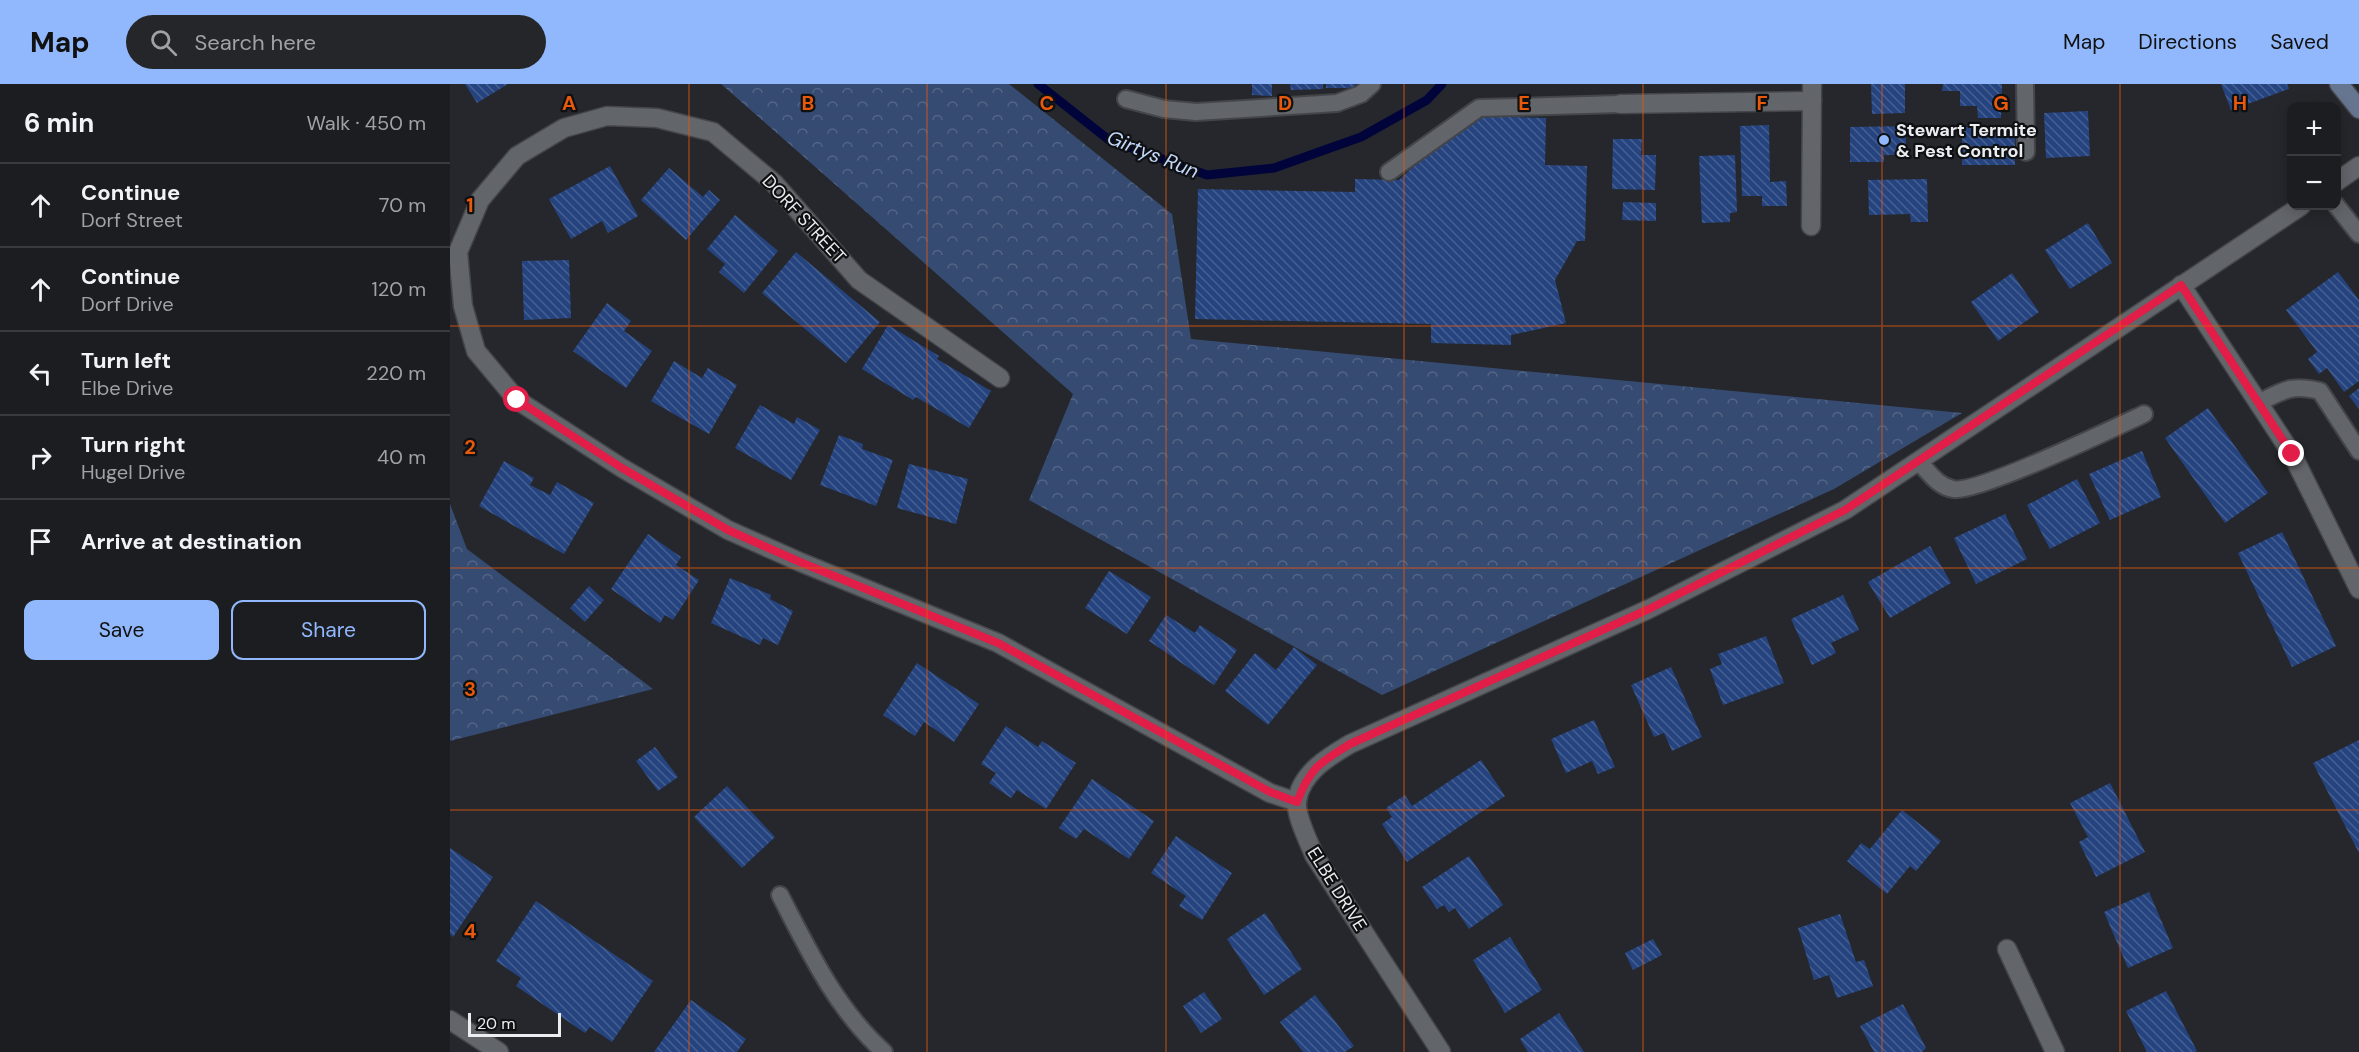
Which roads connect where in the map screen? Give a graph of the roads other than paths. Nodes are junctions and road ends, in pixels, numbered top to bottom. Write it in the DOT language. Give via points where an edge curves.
graph roads {
  1 [pos="2025,84"];
  2 [pos="2339,84"];
  3 [pos="1370,86"];
  4 [pos="1812,92"];
  5 [pos="1126,99"];
  6 [pos="1620,104"];
  7 [pos="2359,109"];
  8 [pos="2026,152"];
  9 [pos="2359,166"];
  10 [pos="1389,172"];
  11 [pos="2341,179"];
  12 [pos="2295,210"];
  13 [pos="2341,210"];
  14 [pos="1811,226"];
  15 [pos="2359,234"];
  16 [pos="2181,285"];
  17 [pos="1000,378"];
  18 [pos="2258,403"];
  19 [pos="2144,414"];
  20 [pos="2359,451"];
  21 [pos="1918,461"];
  22 [pos="2359,589"];
  23 [pos="1297,802"];
  24 [pos="780,895"];
  25 [pos="2007,949"];
  26 [pos="450,1020"];
  27 [pos="499,1052"];
  28 [pos="884,1052"];
  29 [pos="1441,1052"];
  30 [pos="2055,1052"];
  1 -- 8 [label="lane"];
  2 -- 7 [label="street"];
  3 -- 5 [label="lane" via="1337,103 1196,112"];
  4 -- 6 [label="street"];
  4 -- 14 [label="street"];
  6 -- 10 [label="lane" via="1479,108"];
  9 -- 11 [label="street"];
  12 -- 16 [label="street"];
  13 -- 15 [label="lane"];
  16 -- 18 [label="street"];
  16 -- 21 [label="street"];
  17 -- 23 [label="street, DORF STREET" via="859,280 774,183 713,132 657,118 607,116 564,128 517,156 480,200 458,252 463,306 476,351 517,400 728,530 998,643 1270,792"];
  18 -- 20 [label="lane" via="2301,386 2320,391"];
  18 -- 22 [label="street" via="2292,454"];
  19 -- 21 [label="lane" via="1991,481 1956,490 1940,485"];
  21 -- 23 [label="street" via="1845,510 1649,609 1350,744 1324,760 1306,778"];
  23 -- 29 [label="street, ELBE DRIVE" via="1314,855"];
  24 -- 28 [label="lane" via="823,978"];
  25 -- 30 [label="street"];
  26 -- 27 [label="street"];
}
